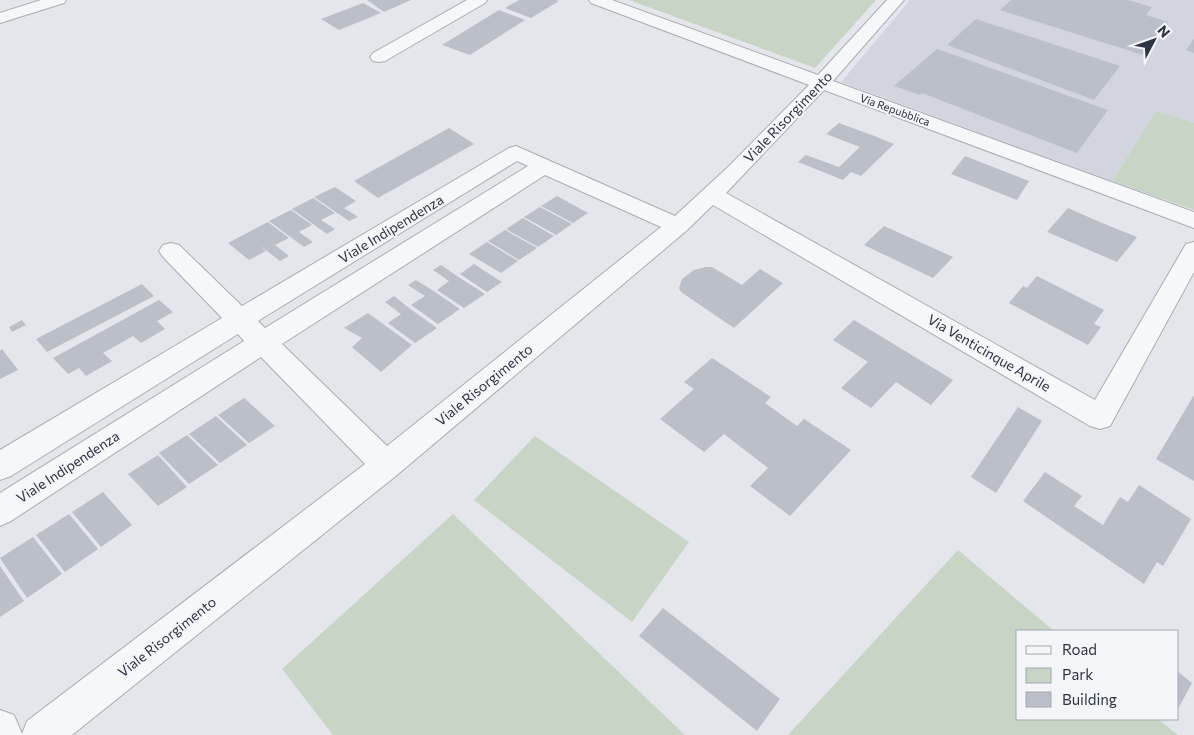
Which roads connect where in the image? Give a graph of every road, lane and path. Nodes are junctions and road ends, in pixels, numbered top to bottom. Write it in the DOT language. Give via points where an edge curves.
graph roads {
  1 [pos="58,0"];
  2 [pos="479,0"];
  3 [pos="597,0"];
  4 [pos="896,0"];
  5 [pos="0,18"];
  6 [pos="379,57"];
  7 [pos="822,83"];
  8 [pos="544,166"];
  9 [pos="712,195"];
  10 [pos="1194,220"];
  11 [pos="678,226"];
  12 [pos="1194,250"];
  13 [pos="171,251"];
  14 [pos="240,321"];
  15 [pos="262,343"];
  16 [pos="386,465"];
  17 [pos="0,466"];
  18 [pos="0,511"];
  19 [pos="0,729"];
  20 [pos="3,735"];
  21 [pos="41,735"];
  1 -- 5 [label="street"];
  2 -- 6 [label="street"];
  3 -- 7 [label="street, Via Repubblica"];
  4 -- 7 [label="street, Viale Risorgimento"];
  7 -- 9 [label="street, Viale Risorgimento"];
  7 -- 10 [label="street, Via Repubblica"];
  8 -- 11 [label="street, Viale Indipendenza"];
  8 -- 14 [label="street, Viale Indipendenza" via="516,152"];
  8 -- 15 [label="street, Viale Indipendenza"];
  9 -- 11 [label="street, Viale Risorgimento"];
  9 -- 12 [label="street, Via Venticinque Aprile" via="1100,417"];
  11 -- 16 [label="street, Viale Risorgimento"];
  13 -- 14 [label="street"];
  14 -- 15 [label="street"];
  14 -- 17 [label="street, Viale Indipendenza"];
  15 -- 16 [label="street"];
  15 -- 18 [label="street, Viale Indipendenza"];
  16 -- 21 [label="street, Viale Risorgimento"];
  19 -- 20 [label="street"];
}
